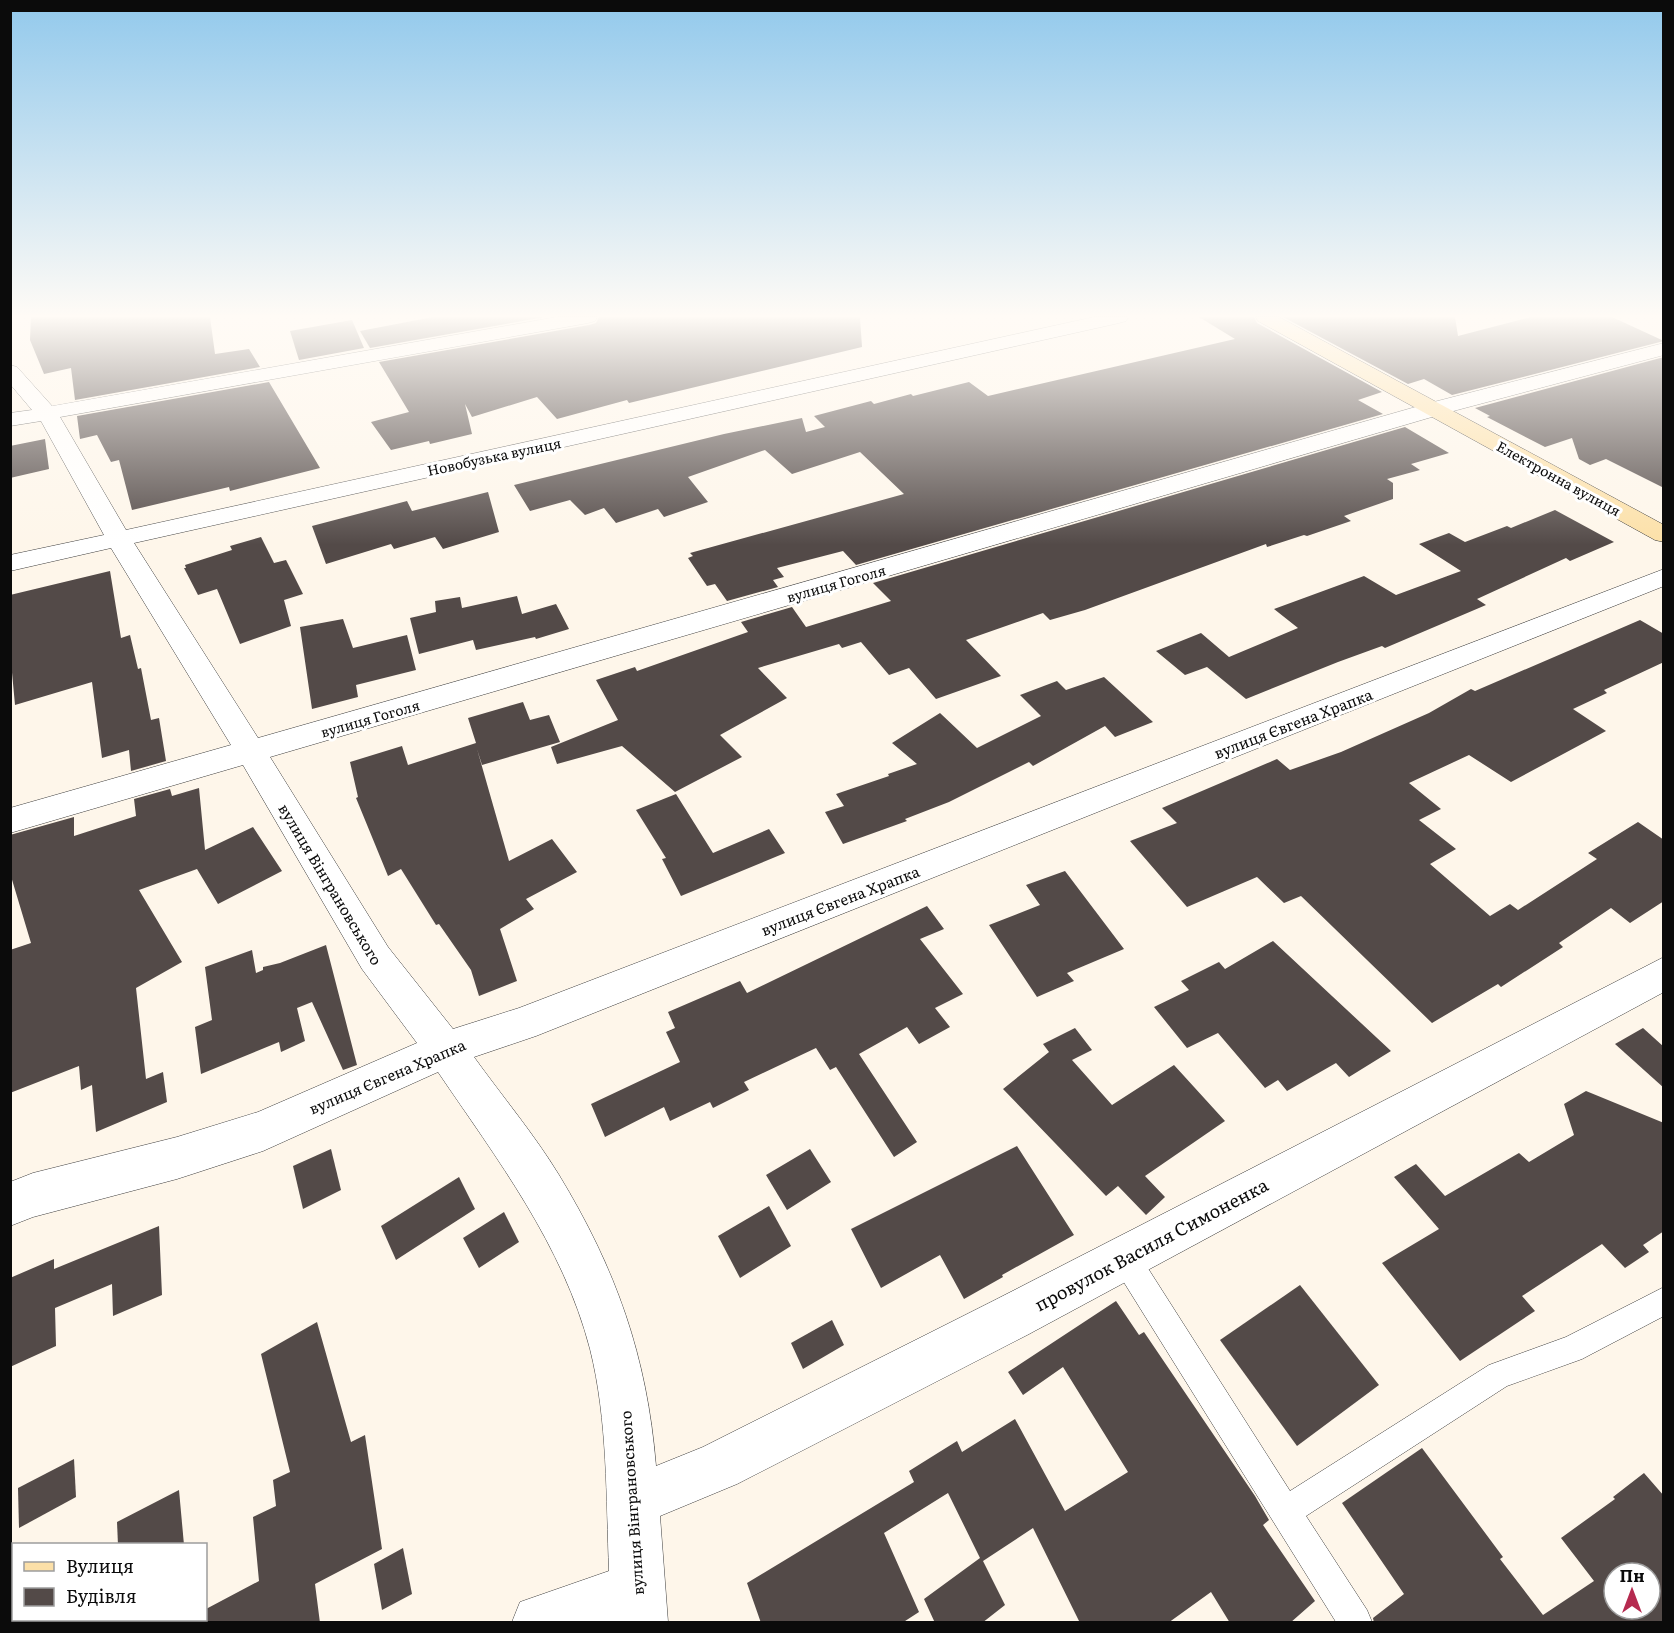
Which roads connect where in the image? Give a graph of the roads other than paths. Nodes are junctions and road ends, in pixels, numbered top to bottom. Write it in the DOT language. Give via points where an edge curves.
graph roads {
  1 [pos="30,393"];
  2 [pos="159,393"];
  3 [pos="777,393"];
  4 [pos="1403,393"];
  5 [pos="1497,393"];
  6 [pos="1434,410"];
  7 [pos="47,413"];
  8 [pos="10,420"];
  9 [pos="1664,535"];
  10 [pos="119,540"];
  11 [pos="10,563"];
  12 [pos="1664,577"];
  13 [pos="252,753"];
  14 [pos="10,822"];
  15 [pos="1664,973"];
  16 [pos="445,1048"];
  17 [pos="10,1204"];
  18 [pos="1125,1258"];
  19 [pos="1664,1301"];
  20 [pos="633,1501"];
  21 [pos="1285,1512"];
  22 [pos="639,1606"];
  23 [pos="540,1623"];
  24 [pos="1355,1623"];
  1 -- 7 [label="street, вулиця Вінграновського"];
  2 -- 7 [label="street"];
  3 -- 10 [label="street, Новобузька вулиця"];
  4 -- 6 [label="street, Електронна вулиця"];
  5 -- 6 [label="street, вулиця Гоголя"];
  6 -- 9 [label="street, Електронна вулиця"];
  6 -- 13 [label="street, вулиця Гоголя"];
  7 -- 8 [label="street"];
  7 -- 10 [label="street, вулиця Вінграновського"];
  10 -- 11 [label="street, Новобузька вулиця"];
  10 -- 13 [label="street, вулиця Вінграновського"];
  12 -- 16 [label="street, вулиця Євгена Храпка" via="544,1015"];
  13 -- 14 [label="street, вулиця Гоголя"];
  13 -- 16 [label="street, вулиця Вінграновського" via="375,958"];
  15 -- 18 [label="street, провулок Василя Симоненка"];
  16 -- 17 [label="street, вулиця Євгена Храпка" via="263,1131"];
  16 -- 20 [label="street, вулиця Вінграновського" via="543,1189 592,1284 614,1350 627,1422"];
  18 -- 20 [label="street, провулок Василя Симоненка" via="719,1466"];
  18 -- 21 [label="lane"];
  19 -- 21 [label="lane" via="1572,1349 1499,1375"];
  20 -- 22 [label="street, вулиця Вінграновського"];
  21 -- 24 [label="lane"];
  22 -- 23 [label="street"];
}
